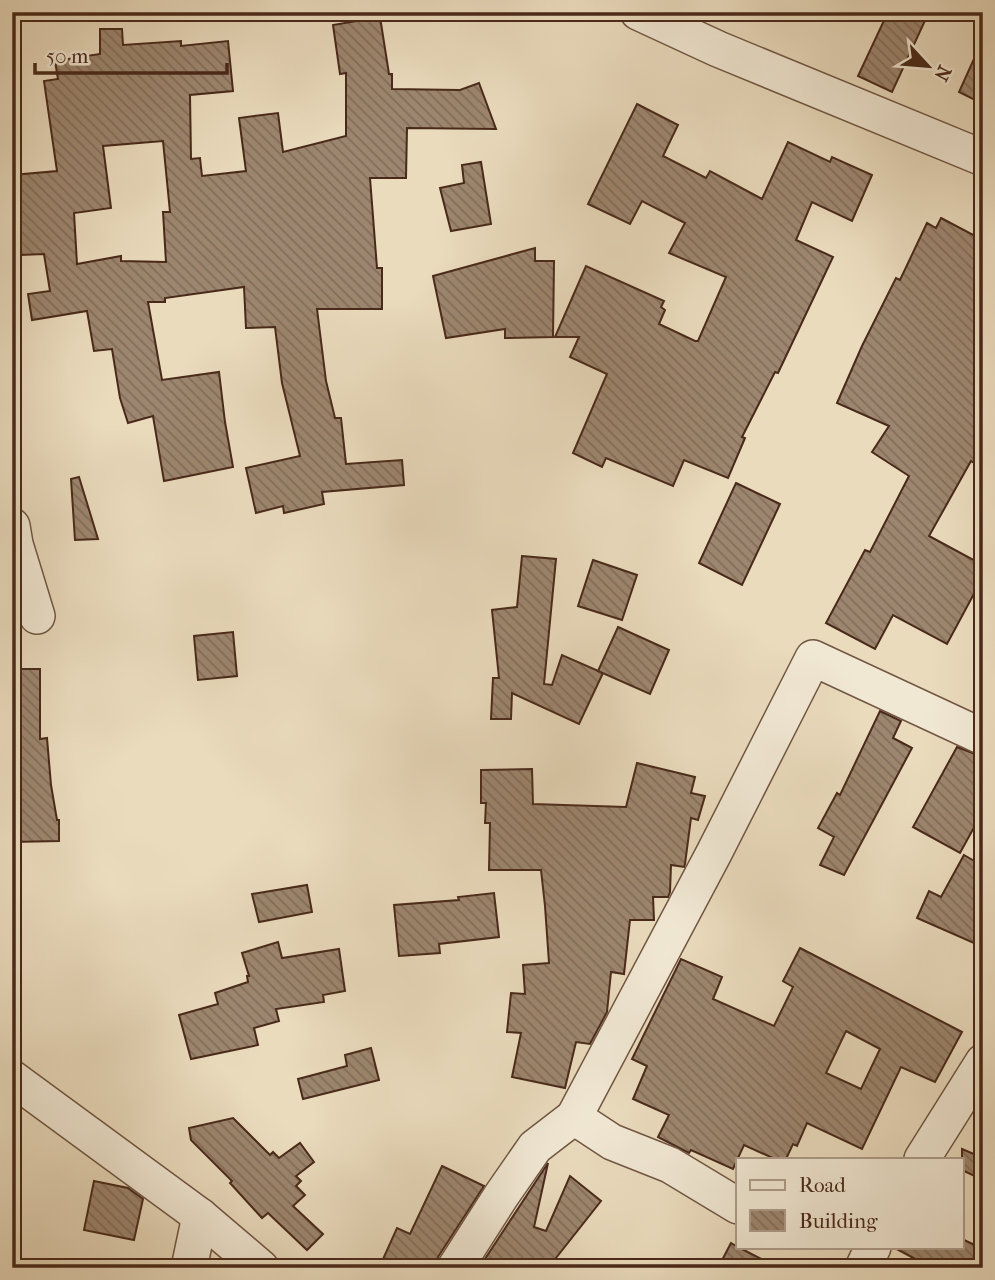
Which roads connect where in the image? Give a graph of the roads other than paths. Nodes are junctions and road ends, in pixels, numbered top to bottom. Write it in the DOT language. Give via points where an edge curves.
graph roads {
  1 [pos="638,12"];
  2 [pos="983,159"];
  3 [pos="12,526"];
  4 [pos="37,616"];
  5 [pos="983,737"];
  6 [pos="983,1062"];
  7 [pos="12,1078"];
  8 [pos="574,1117"];
  9 [pos="923,1158"];
  10 [pos="736,1205"];
  11 [pos="200,1216"];
  12 [pos="873,1248"];
  13 [pos="189,1268"];
  14 [pos="261,1268"];
  15 [pos="455,1268"];
  16 [pos="863,1268"];
  1 -- 2 [label="street"];
  3 -- 4 [label="street"];
  5 -- 8 [label="street" via="813,658"];
  6 -- 9 [label="street"];
  7 -- 11 [label="street"];
  8 -- 10 [label="street" via="612,1142 670,1166"];
  8 -- 15 [label="street" via="535,1147"];
  11 -- 13 [label="street"];
  11 -- 14 [label="street"];
  12 -- 16 [label="street"];
}
